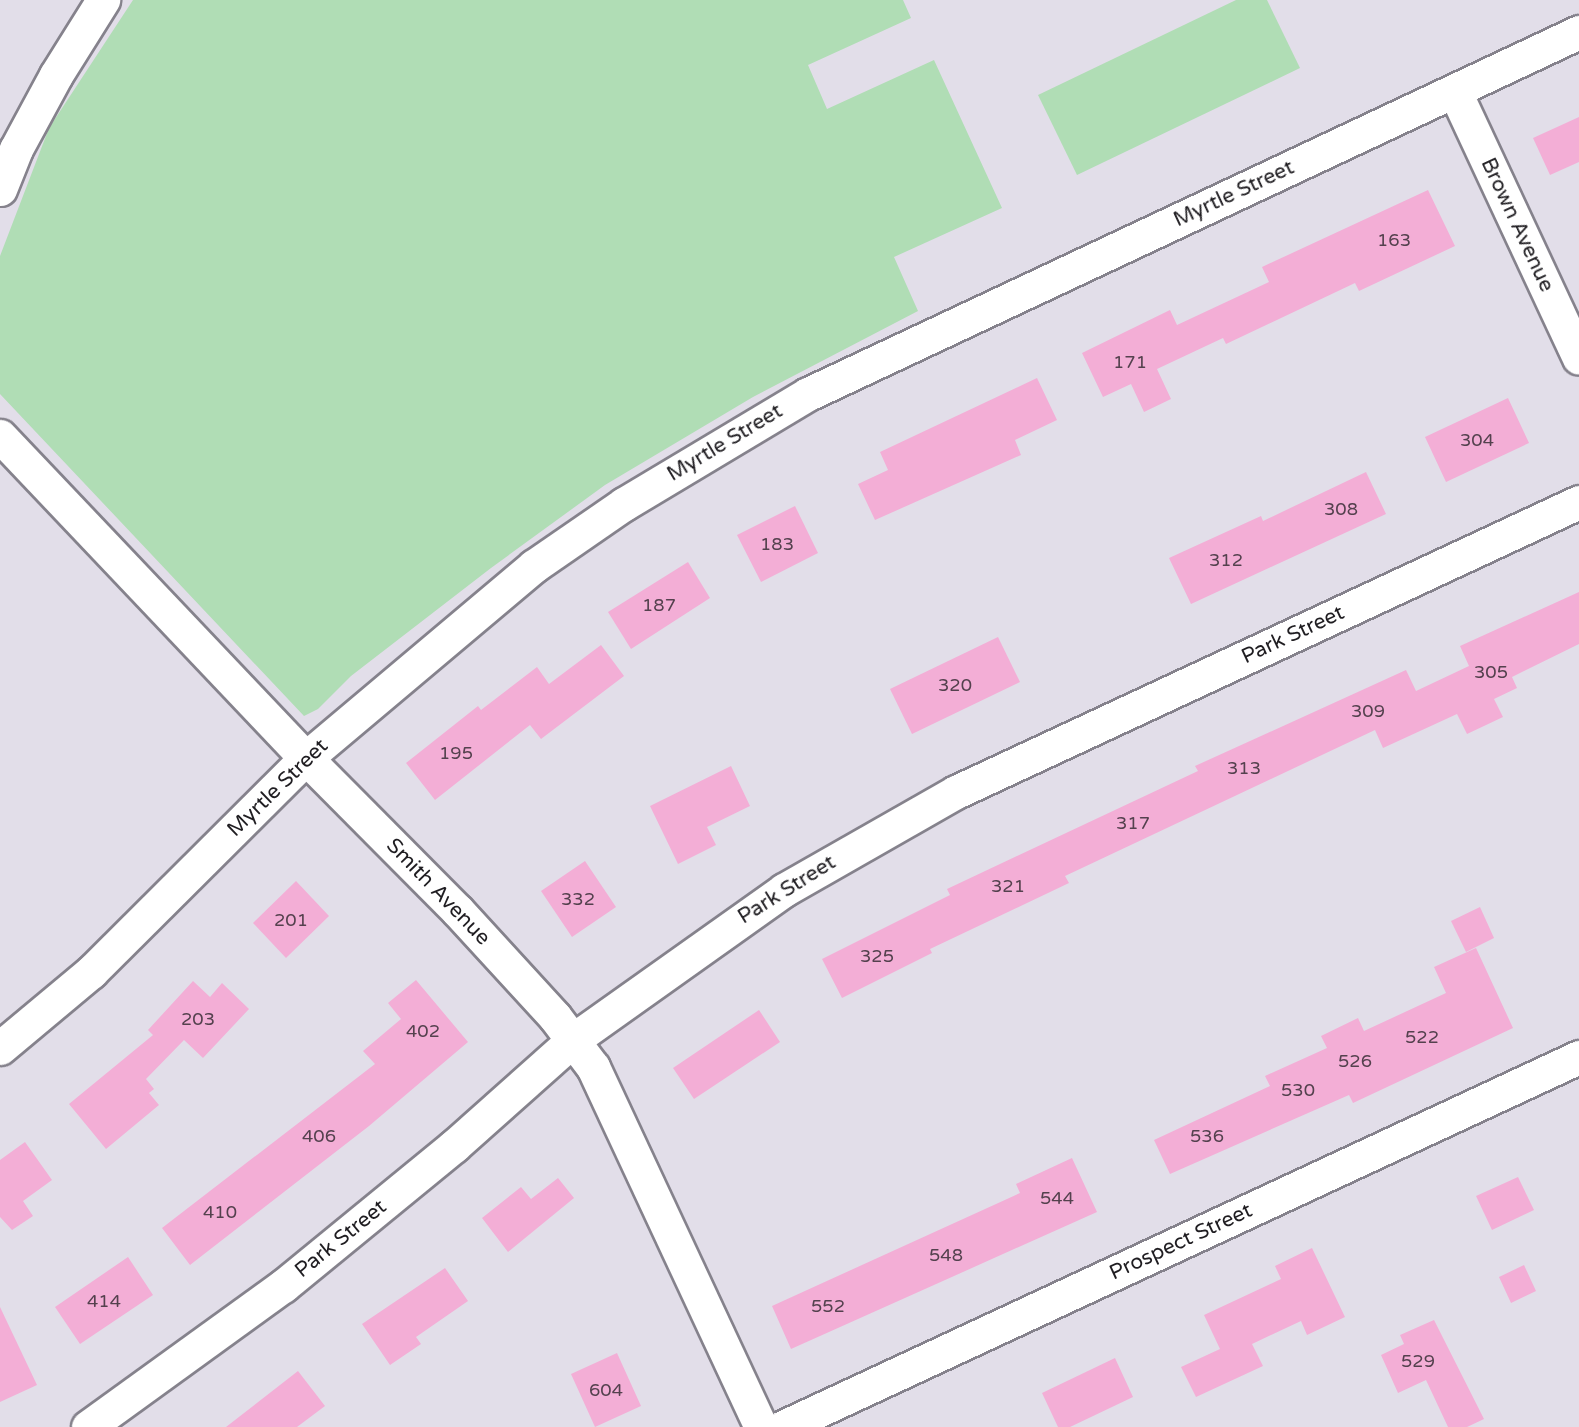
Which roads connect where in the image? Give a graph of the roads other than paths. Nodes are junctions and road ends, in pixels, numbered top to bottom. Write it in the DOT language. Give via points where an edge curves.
graph roads {
  1 [pos="103,0"];
  2 [pos="1579,32"];
  3 [pos="1455,92"];
  4 [pos="0,189"];
  5 [pos="1579,358"];
  6 [pos="0,436"];
  7 [pos="1579,502"];
  8 [pos="306,758"];
  9 [pos="573,1040"];
  10 [pos="0,1048"];
  11 [pos="1579,1057"];
  12 [pos="88,1427"];
  13 [pos="761,1427"];
  14 [pos="783,1427"];
  1 -- 4 [label="street" via="56,75"];
  2 -- 3 [label="street, Myrtle Street"];
  3 -- 5 [label="street, Brown Avenue"];
  3 -- 8 [label="street, Myrtle Street" via="919,340 748,428 624,503 534,566"];
  6 -- 8 [label="street, Smith Avenue"];
  7 -- 9 [label="street, Park Street" via="917,812 722,931"];
  8 -- 9 [label="street, Smith Avenue" via="457,910"];
  8 -- 10 [label="street, Myrtle Street" via="91,972"];
  9 -- 12 [label="street, Park Street" via="454,1146 283,1286"];
  9 -- 13 [label="street, Smith Avenue" via="593,1068"];
  11 -- 14 [label="street, Prospect Street"];
}
